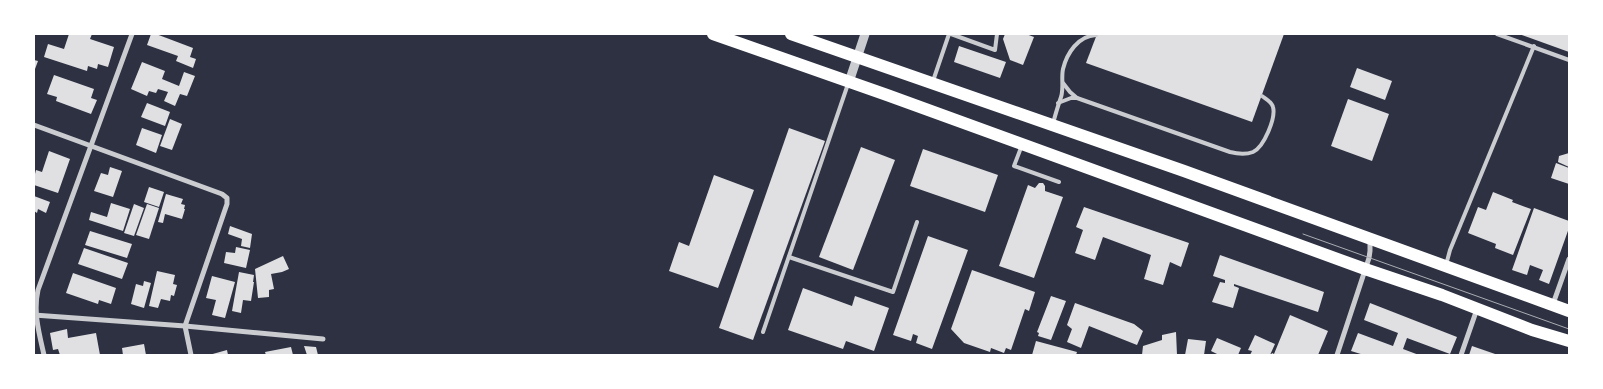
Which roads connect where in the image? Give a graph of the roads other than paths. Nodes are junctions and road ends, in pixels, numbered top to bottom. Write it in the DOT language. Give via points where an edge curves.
graph roads {
  1 [pos="132,34"];
  2 [pos="713,34"];
  3 [pos="791,34"];
  4 [pos="865,34"];
  5 [pos="950,34"];
  6 [pos="997,34"];
  7 [pos="1497,34"];
  8 [pos="1096,35"];
  9 [pos="1534,46"];
  10 [pos="857,57"];
  11 [pos="1569,60"];
  12 [pos="849,82"];
  13 [pos="1063,82"];
  14 [pos="932,83"];
  15 [pos="1262,96"];
  16 [pos="1077,98"];
  17 [pos="1058,103"];
  18 [pos="34,125"];
  19 [pos="1052,125"];
  20 [pos="1023,144"];
  21 [pos="90,146"];
  22 [pos="1058,182"];
  23 [pos="917,222"];
  24 [pos="1370,240"];
  25 [pos="789,257"];
  26 [pos="1569,259"];
  27 [pos="1445,266"];
  28 [pos="1365,269"];
  29 [pos="1553,305"];
  30 [pos="1477,309"];
  31 [pos="1569,311"];
  32 [pos="35,315"];
  33 [pos="185,326"];
  34 [pos="764,332"];
  35 [pos="323,338"];
  36 [pos="1569,341"];
  37 [pos="44,355"];
  38 [pos="191,355"];
  39 [pos="1337,355"];
  40 [pos="1461,355"];
  1 -- 21 [label="street"];
  2 -- 12 [label="main road"];
  3 -- 10 [label="main road"];
  4 -- 10 [label="street"];
  5 -- 6 [label="lane" via="995,50"];
  5 -- 14 [label="lane"];
  7 -- 9 [label="lane"];
  8 -- 13 [label="lane" via="1088,35 1074,47 1063,70"];
  9 -- 11 [label="lane"];
  9 -- 27 [label="lane"];
  10 -- 12 [label="street"];
  10 -- 14 [label="main road"];
  12 -- 20 [label="main road"];
  12 -- 25 [label="lane"];
  13 -- 16 [label="lane"];
  13 -- 17 [label="lane"];
  14 -- 19 [label="main road"];
  15 -- 16 [label="lane" via="1273,106 1270,125 1258,149 1242,154"];
  16 -- 17 [label="lane"];
  17 -- 19 [label="lane"];
  18 -- 21 [label="street"];
  19 -- 24 [label="main road"];
  20 -- 22 [label="lane" via="1014,166"];
  20 -- 28 [label="main road"];
  21 -- 32 [label="street" via="38,290"];
  21 -- 33 [label="street" via="227,198"];
  23 -- 25 [label="lane" via="893,292"];
  24 -- 27 [label="main road"];
  24 -- 28 [label="street"];
  25 -- 34 [label="lane"];
  26 -- 29 [label="street"];
  27 -- 29 [label="main road"];
  28 -- 30 [label="main road"];
  28 -- 39 [label="street"];
  29 -- 31 [label="main road"];
  30 -- 36 [label="main road"];
  30 -- 40 [label="street"];
  32 -- 33 [label="street"];
  32 -- 37 [label="street"];
  33 -- 35 [label="street"];
  33 -- 38 [label="street"];
}
